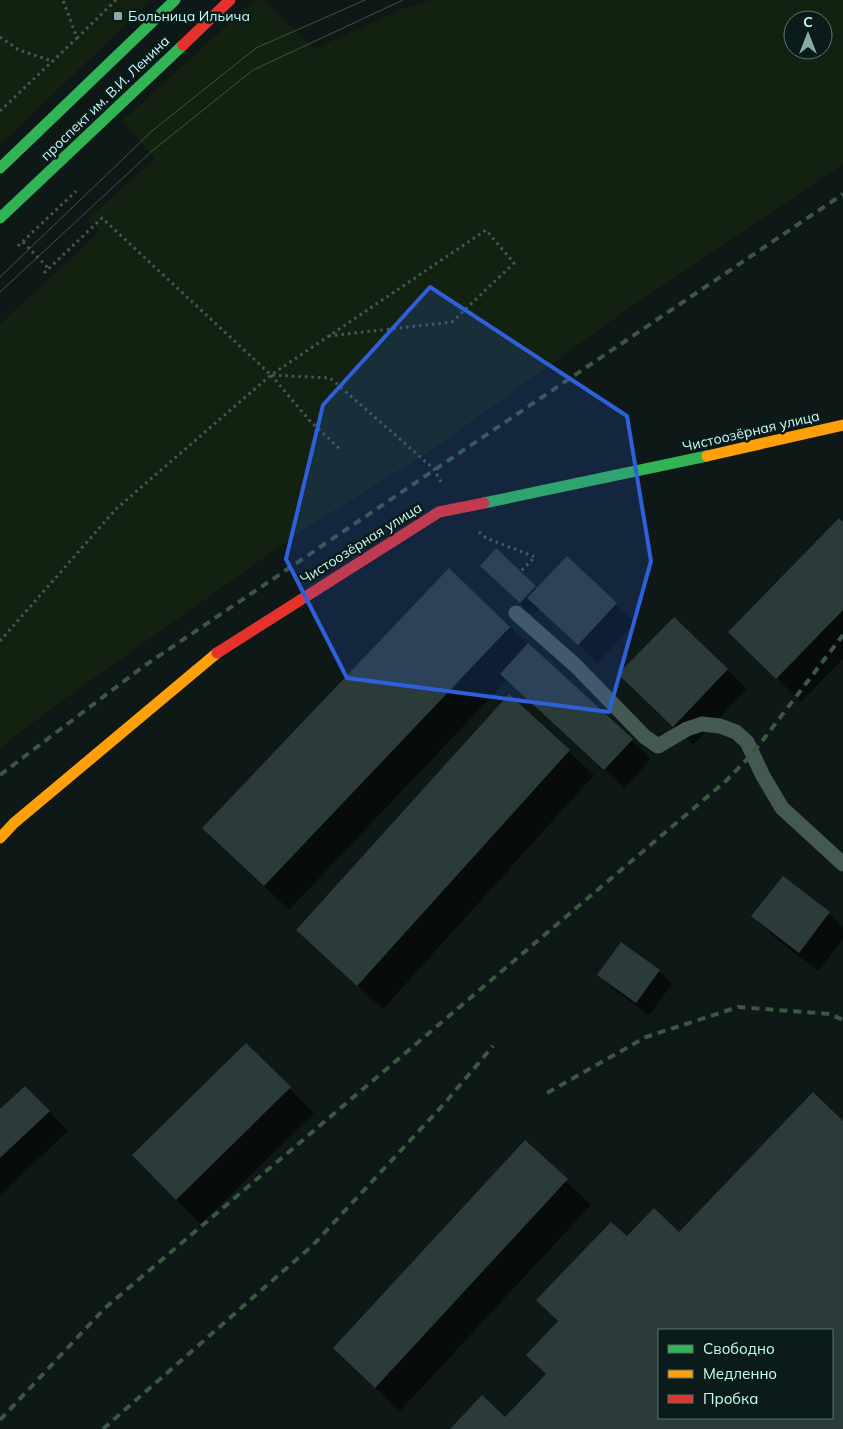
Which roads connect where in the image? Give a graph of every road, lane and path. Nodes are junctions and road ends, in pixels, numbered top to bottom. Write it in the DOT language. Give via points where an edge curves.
graph roads {
  1 [pos="63,0"];
  2 [pos="116,0"];
  3 [pos="176,0"];
  4 [pos="230,0"];
  5 [pos="0,37"];
  6 [pos="77,38"];
  7 [pos="52,61"];
  8 [pos="0,110"];
  9 [pos="0,168"];
  10 [pos="76,191"];
  11 [pos="0,218"];
  12 [pos="23,242"];
  13 [pos="18,246"];
  14 [pos="49,270"];
  15 [pos="44,273"];
  16 [pos="329,336"];
  17 [pos="271,375"];
  18 [pos="843,425"];
  19 [pos="341,450"];
  20 [pos="454,509"];
  21 [pos="521,572"];
  22 [pos="516,613"];
  23 [pos="0,641"];
  24 [pos="0,838"];
  25 [pos="843,864"];
  1 -- 6 [label="path"];
  2 -- 6 [label="path"];
  3 -- 9 [label="street, проспект им. В.И. Ленина"];
  4 -- 11 [label="street, проспект им. В.И. Ленина"];
  5 -- 7 [label="path" via="19,50"];
  6 -- 7 [label="path"];
  7 -- 8 [label="path"];
  10 -- 12 [label="path"];
  12 -- 13 [label="path"];
  12 -- 14 [label="path"];
  14 -- 15 [label="path"];
  14 -- 17 [label="path" via="102,218"];
  16 -- 16 [label="path" via="486,230 514,263 452,322"];
  16 -- 17 [label="path"];
  17 -- 19 [label="path" via="310,421"];
  17 -- 20 [label="path" via="330,378 434,469"];
  17 -- 23 [label="path" via="116,509"];
  18 -- 20 [label="street, Чистоозёрная улица"];
  20 -- 21 [label="path" via="486,538 535,557"];
  20 -- 24 [label="street, Чистоозёрная улица" via="439,512 220,650"];
  22 -- 25 [label="lane" via="575,665 645,738 658,746 702,724 736,732 747,742 782,808"];
}
